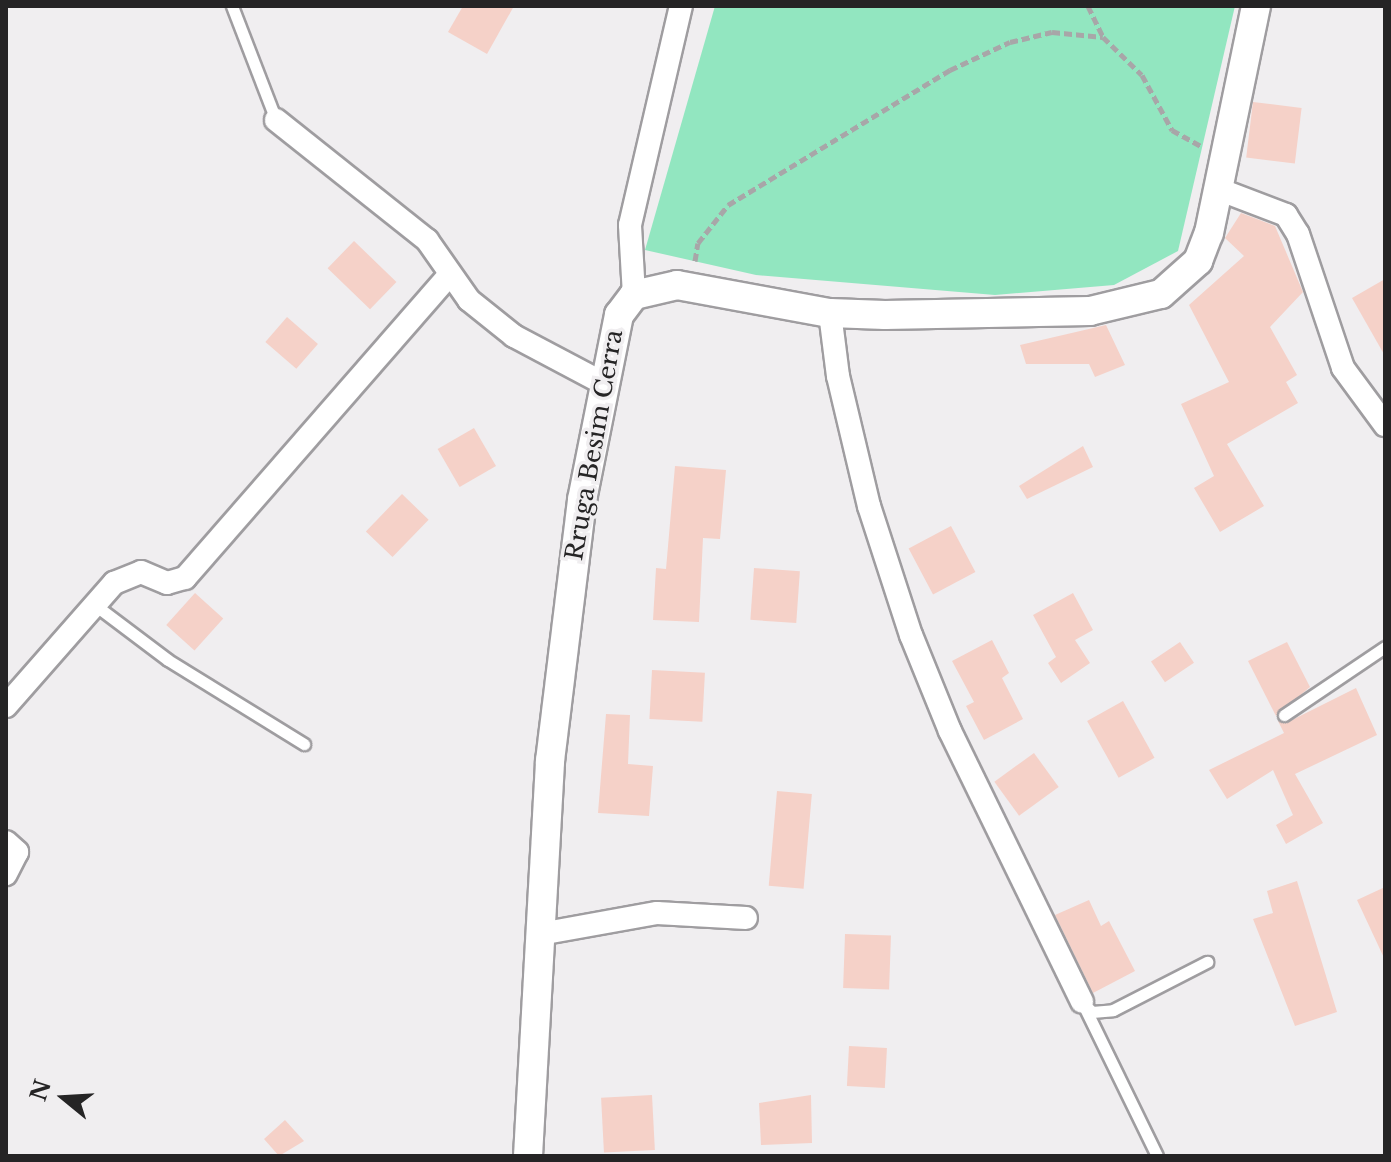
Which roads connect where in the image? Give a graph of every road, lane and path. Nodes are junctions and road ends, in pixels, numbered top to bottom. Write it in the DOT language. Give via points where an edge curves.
graph roads {
  1 [pos="232,6"];
  2 [pos="681,6"];
  3 [pos="1088,6"];
  4 [pos="1256,6"];
  5 [pos="1103,37"];
  6 [pos="276,120"];
  7 [pos="1225,153"];
  8 [pos="1218,189"];
  9 [pos="448,277"];
  10 [pos="690,288"];
  11 [pos="634,295"];
  12 [pos="830,313"];
  13 [pos="601,382"];
  14 [pos="1385,425"];
  15 [pos="95,605"];
  16 [pos="1385,647"];
  17 [pos="6,706"];
  18 [pos="1284,715"];
  19 [pos="304,744"];
  20 [pos="6,842"];
  21 [pos="6,874"];
  22 [pos="746,918"];
  23 [pos="540,934"];
  24 [pos="1207,962"];
  25 [pos="1082,1002"];
  26 [pos="528,1156"];
  27 [pos="1157,1156"];
  1 -- 6 [label="lane"];
  2 -- 11 [label="street" via="630,225"];
  3 -- 5 [label="path"];
  4 -- 7 [label="street"];
  5 -- 7 [label="path" via="1142,75 1172,130"];
  5 -- 10 [label="path" via="1052,32 1010,42 887,106 728,205 698,243"];
  6 -- 9 [label="street" via="427,240"];
  7 -- 8 [label="street"];
  8 -- 12 [label="street" via="1198,261 1182,280 1136,304 1023,314"];
  8 -- 14 [label="street" via="1286,215 1298,234 1343,368"];
  9 -- 13 [label="street" via="514,336"];
  9 -- 15 [label="street" via="185,578 167,583 141,572 126,574"];
  10 -- 11 [label="street"];
  10 -- 12 [label="street"];
  11 -- 13 [label="street, Rruga Besim Cerra" via="619,315"];
  12 -- 25 [label="street" via="838,376 869,506 911,635 950,731"];
  13 -- 23 [label="street, Rruga Besim Cerra" via="566,614"];
  15 -- 17 [label="street"];
  15 -- 19 [label="lane" via="168,660"];
  16 -- 18 [label="lane"];
  20 -- 21 [label="street" via="17,852"];
  22 -- 23 [label="street" via="657,913"];
  23 -- 26 [label="street, Rruga Besim Cerra"];
  24 -- 25 [label="lane" via="1113,1010 1092,1012"];
  25 -- 27 [label="lane"];
}
